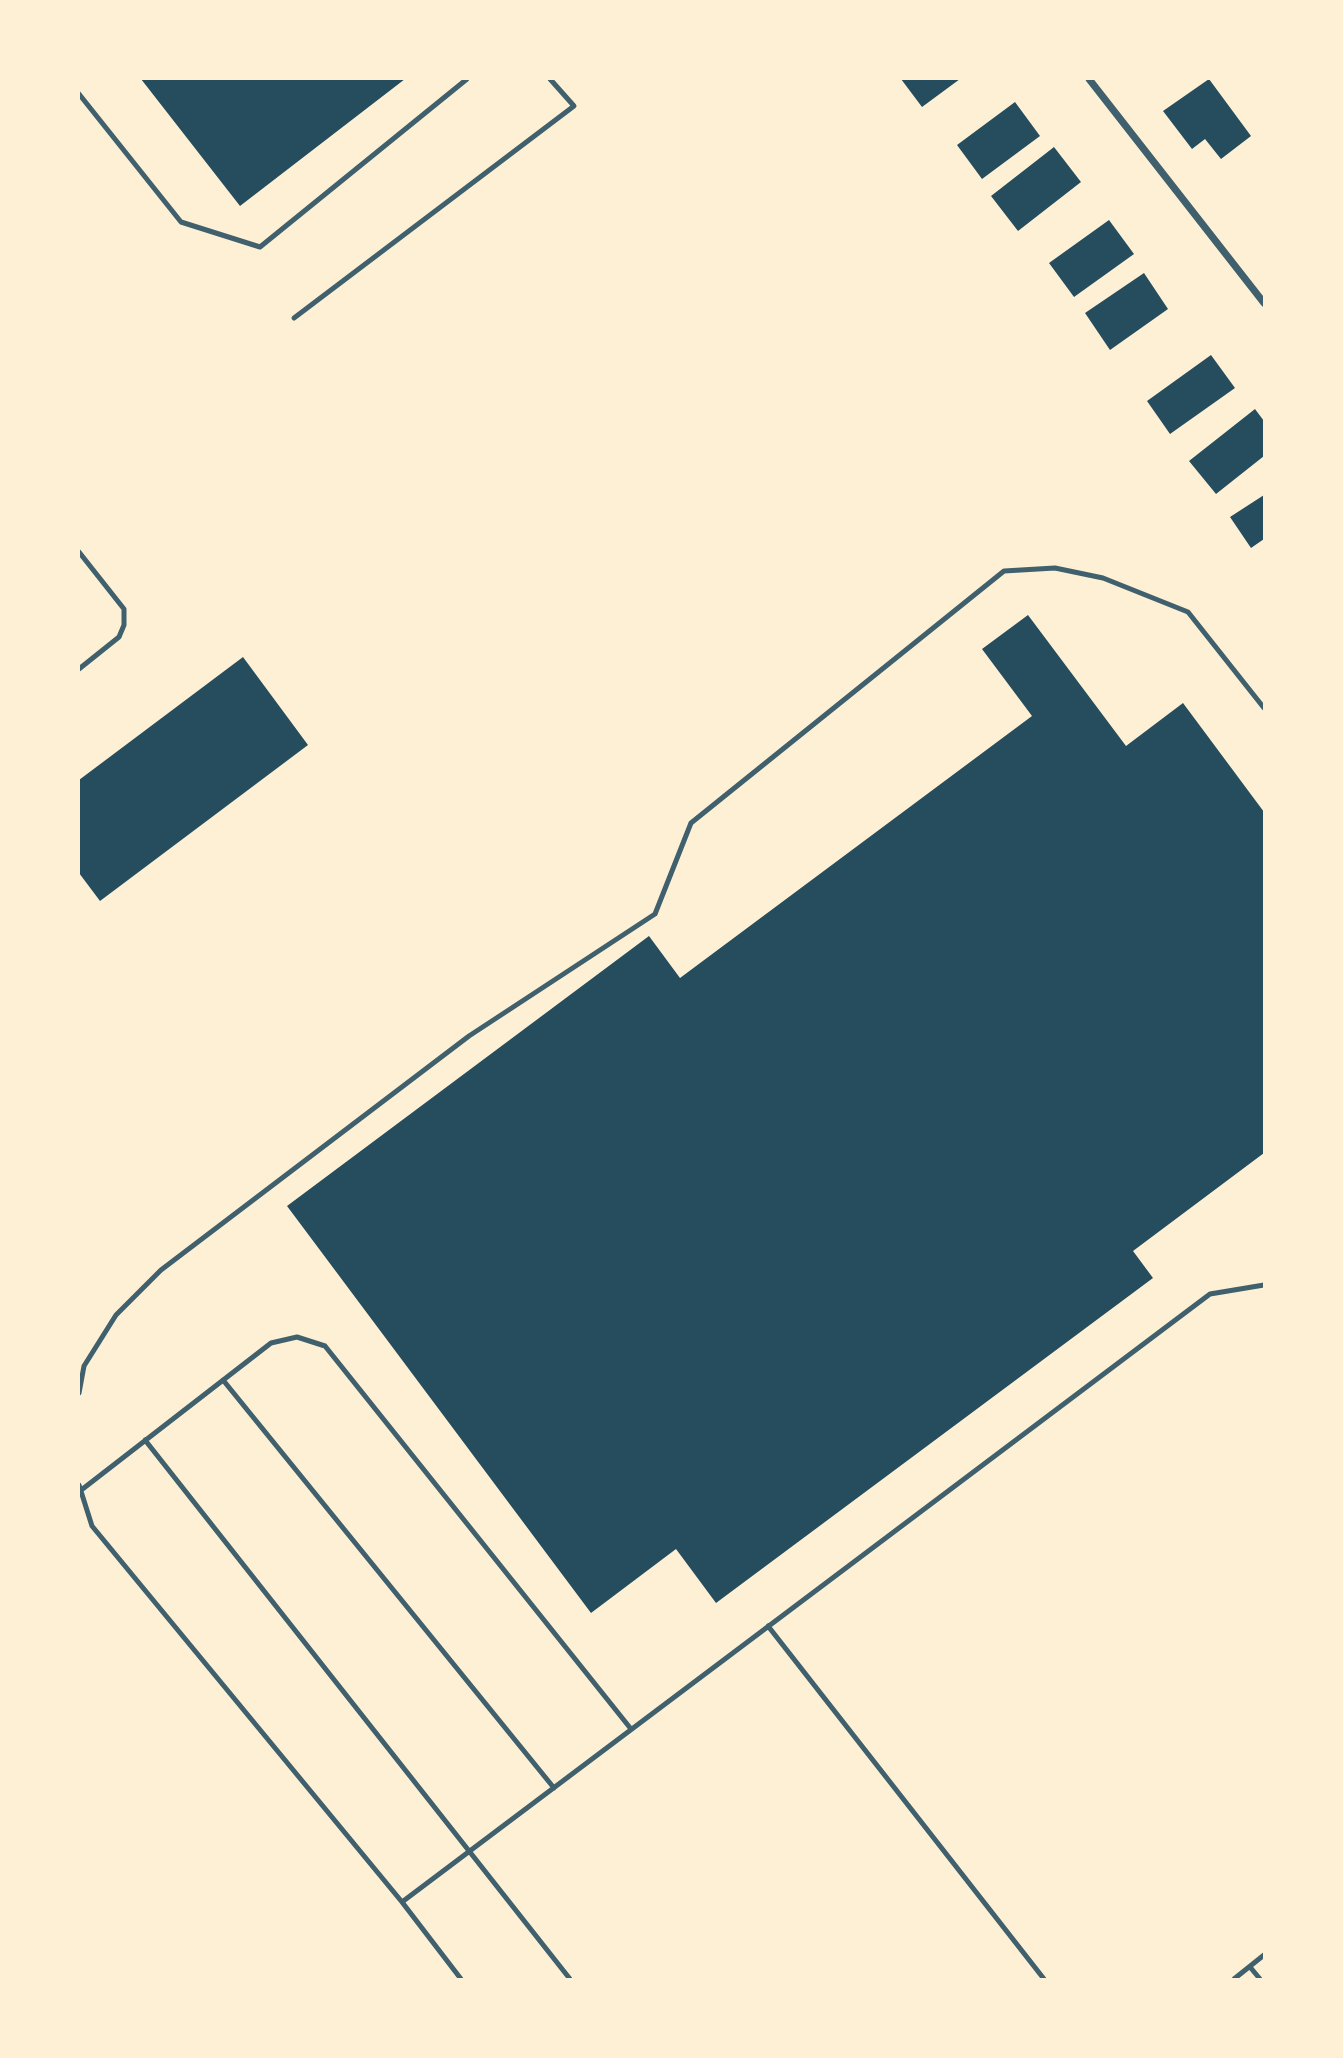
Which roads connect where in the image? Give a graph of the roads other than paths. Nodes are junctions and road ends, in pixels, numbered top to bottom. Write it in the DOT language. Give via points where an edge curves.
graph roads {
  1 [pos="467,79"];
  2 [pos="550,79"];
  3 [pos="1089,79"];
  4 [pos="79,94"];
  5 [pos="1264,303"];
  6 [pos="294,318"];
  7 [pos="79,552"];
  8 [pos="79,669"];
  9 [pos="1264,708"];
  10 [pos="1264,1284"];
  11 [pos="223,1380"];
  12 [pos="79,1393"];
  13 [pos="145,1440"];
  14 [pos="80,1488"];
  15 [pos="768,1626"];
  16 [pos="631,1729"];
  17 [pos="554,1788"];
  18 [pos="468,1851"];
  19 [pos="402,1902"];
  20 [pos="1264,1955"];
  21 [pos="1250,1966"];
  22 [pos="461,1979"];
  23 [pos="570,1979"];
  24 [pos="1044,1979"];
  25 [pos="1234,1979"];
  26 [pos="1260,1979"];
  1 -- 4 [label="lane" via="260,247 181,222"];
  2 -- 6 [label="lane" via="574,106"];
  3 -- 5 [label="street"];
  7 -- 8 [label="lane" via="124,609 124,625 119,637"];
  9 -- 12 [label="lane" via="1188,612 1103,578 1055,568 1004,571 691,822 655,914 469,1036 161,1270 116,1315 85,1366"];
  10 -- 15 [label="lane" via="1210,1294"];
  11 -- 13 [label="lane"];
  11 -- 16 [label="lane" via="271,1343 297,1337 325,1346"];
  11 -- 17 [label="lane"];
  13 -- 14 [label="lane"];
  13 -- 18 [label="lane"];
  14 -- 19 [label="lane" via="92,1526"];
  15 -- 16 [label="lane"];
  15 -- 24 [label="lane"];
  16 -- 17 [label="lane"];
  17 -- 18 [label="lane"];
  18 -- 19 [label="lane"];
  18 -- 23 [label="lane"];
  19 -- 22 [label="lane"];
  20 -- 21 [label="lane"];
  21 -- 25 [label="lane"];
  21 -- 26 [label="lane"];
}
